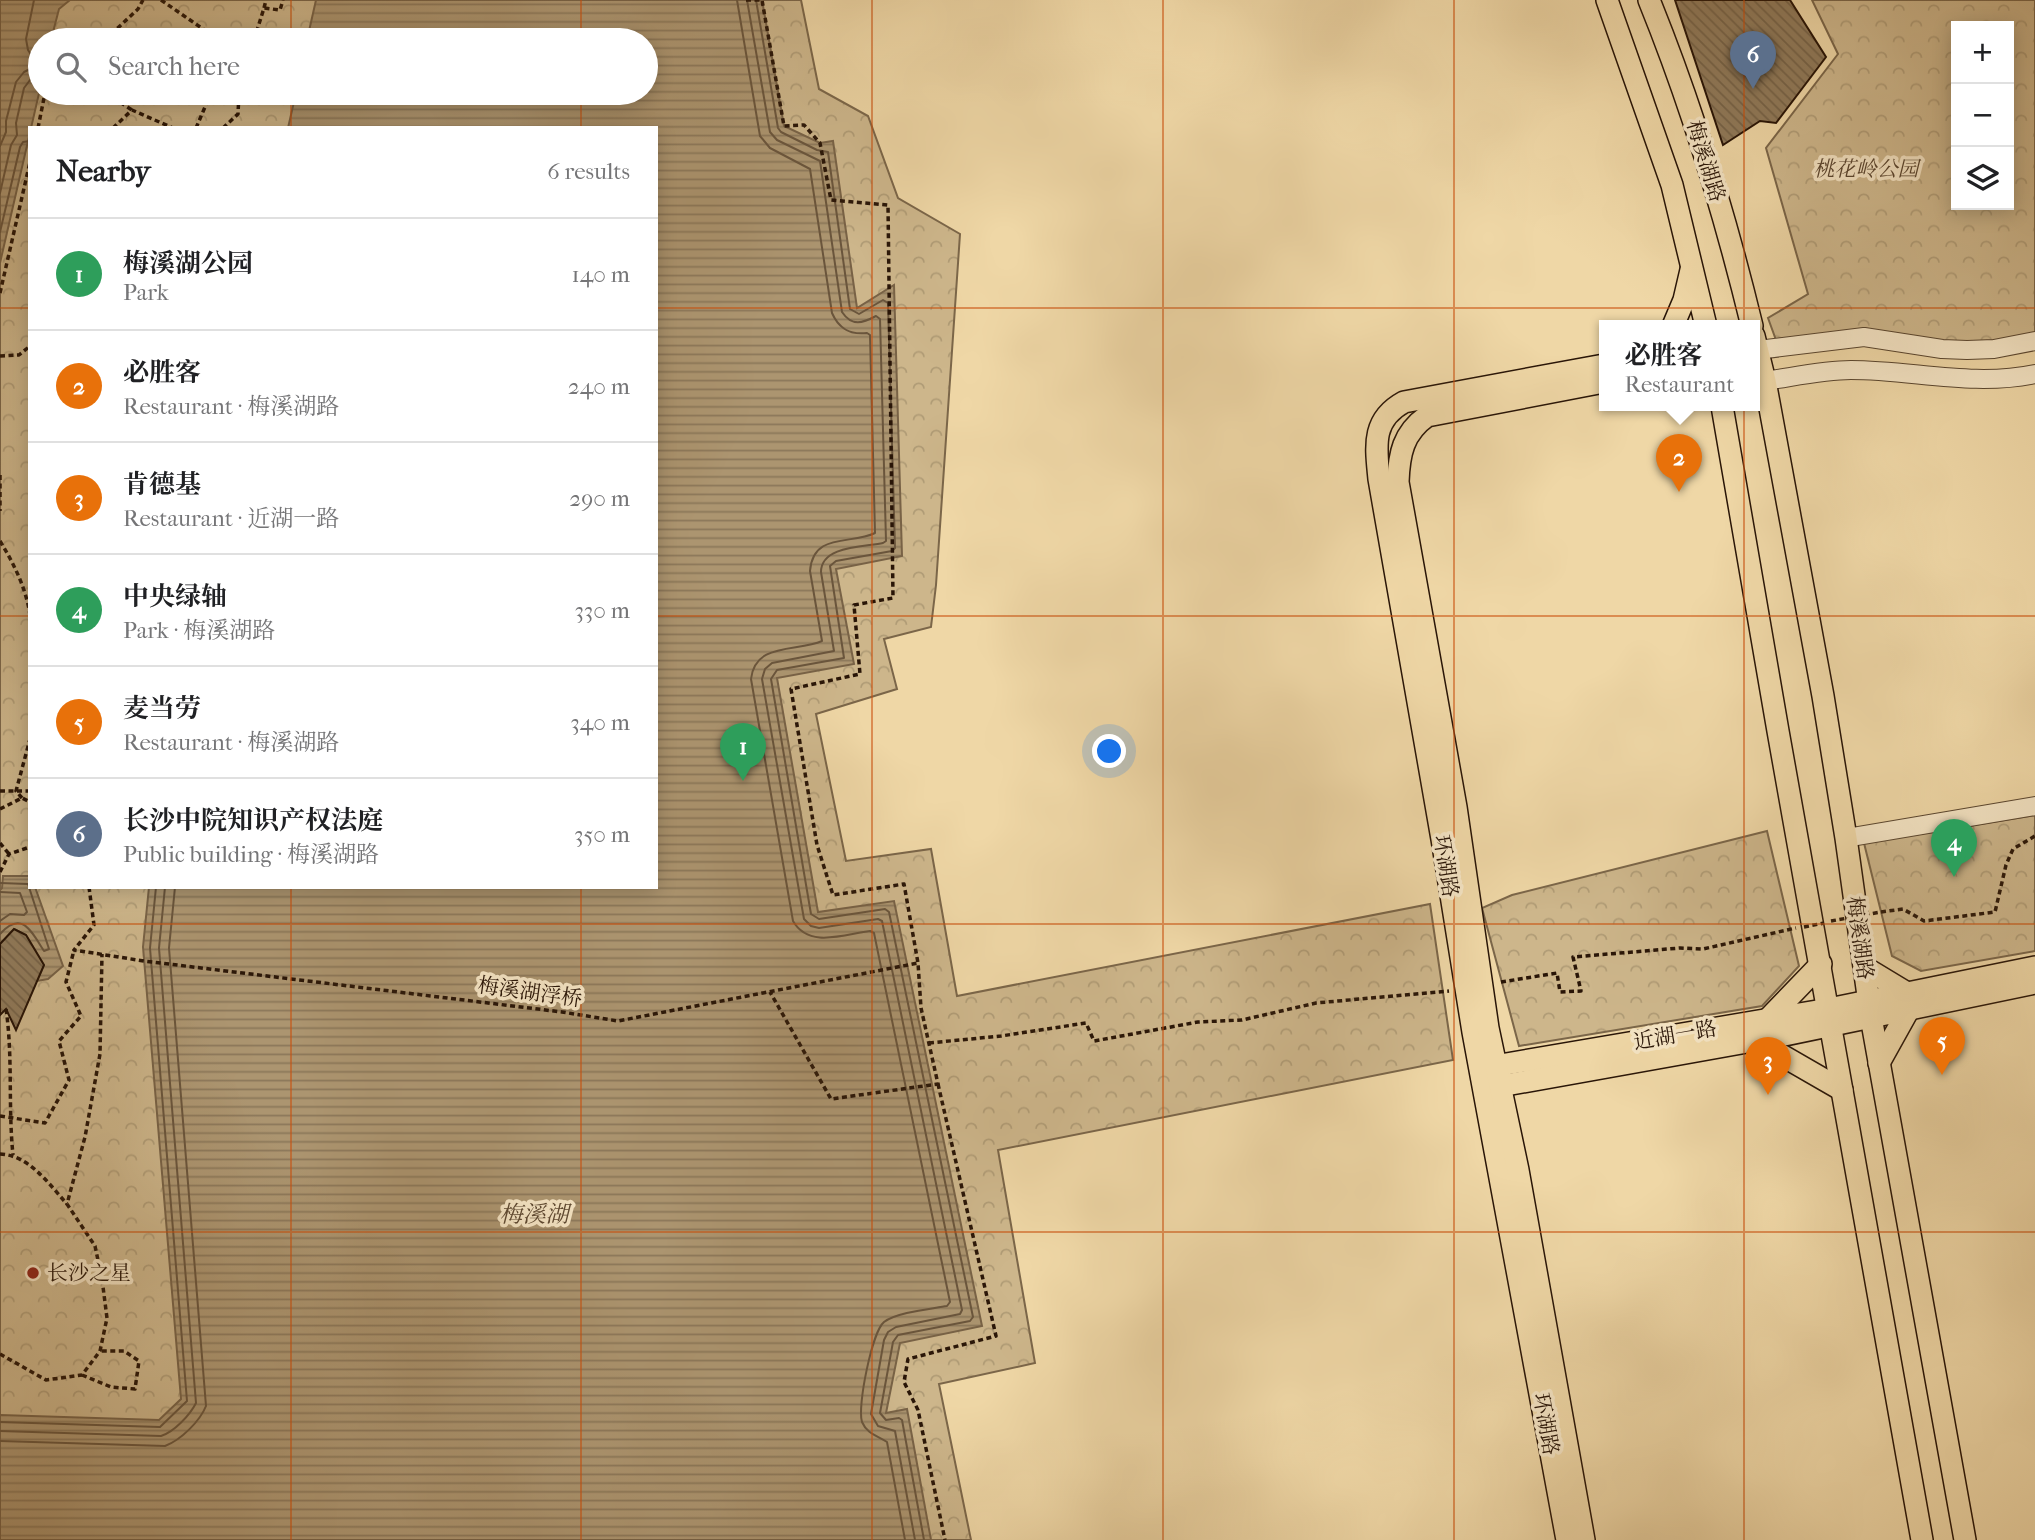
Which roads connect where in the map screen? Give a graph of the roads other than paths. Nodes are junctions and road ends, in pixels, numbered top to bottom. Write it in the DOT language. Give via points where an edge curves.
graph roads {
  1 [pos="1607,0"];
  2 [pos="1649,0"];
  3 [pos="1692,265"];
  4 [pos="1676,320"];
  5 [pos="1705,320"];
  6 [pos="1750,320"];
  7 [pos="2035,341"];
  8 [pos="1760,343"];
  9 [pos="1760,360"];
  10 [pos="1599,366"];
  11 [pos="2035,374"];
  12 [pos="1765,381"];
  13 [pos="1599,383"];
  14 [pos="1712,411"];
  15 [pos="1723,411"];
  16 [pos="1727,431"];
  17 [pos="2035,806"];
  18 [pos="1846,838"];
  19 [pos="1821,964"];
  20 [pos="1864,967"];
  21 [pos="2035,967"];
  22 [pos="2035,983"];
  23 [pos="1474,987"];
  24 [pos="1908,1001"];
  25 [pos="1870,1009"];
  26 [pos="1830,1017"];
  27 [pos="1767,1020"];
  28 [pos="1756,1041"];
  29 [pos="1879,1063"];
  30 [pos="1490,1077"];
  31 [pos="1842,1090"];
  32 [pos="1567,1540"];
  33 [pos="1584,1540"];
  34 [pos="1923,1540"];
  35 [pos="1965,1540"];
  1 -- 3 [label="main road, 梅溪湖路" via="1672,185"];
  2 -- 6 [label="main road, 梅溪湖路" via="1694,121"];
  3 -- 4 [label="main road"];
  3 -- 5 [label="main road, 梅溪湖路"];
  7 -- 8 [label="street" via="1967,350 1864,337"];
  9 -- 12 [label="main road, 梅溪湖路"];
  10 -- 23 [label="main road, 环湖路" via="1404,402 1392,408 1377,434 1379,479"];
  11 -- 12 [label="street" via="2009,380 1964,380 1849,370"];
  12 -- 18 [label="main road, 梅溪湖路"];
  13 -- 23 [label="main road, 环湖路" via="1427,416 1408,434 1400,454 1398,481 1454,793"];
  14 -- 16 [label="main road"];
  15 -- 16 [label="main road, 梅溪湖路"];
  16 -- 19 [label="main road, 梅溪湖路"];
  17 -- 18 [label="street"];
  18 -- 20 [label="main road, 梅溪湖路"];
  19 -- 26 [label="main road, 梅溪湖路"];
  19 -- 27 [label="main road"];
  20 -- 24 [label="main road"];
  20 -- 25 [label="main road, 梅溪湖路"];
  21 -- 24 [label="main road, 近湖一路"];
  22 -- 24 [label="main road, 近湖一路"];
  23 -- 30 [label="main road, 环湖路"];
  24 -- 25 [label="main road, 近湖一路"];
  24 -- 29 [label="main road"];
  25 -- 26 [label="main road, 近湖一路"];
  25 -- 29 [label="main road, 梅溪湖路"];
  26 -- 27 [label="main road, 近湖一路"];
  26 -- 28 [label="main road, 近湖一路"];
  26 -- 31 [label="main road, 梅溪湖路"];
  27 -- 30 [label="main road, 近湖一路"];
  28 -- 30 [label="main road, 近湖一路"];
  28 -- 31 [label="main road"];
  29 -- 35 [label="main road, 梅溪湖路"];
  30 -- 32 [label="main road, 环湖路"];
  30 -- 33 [label="main road, 环湖路" via="1550,1341"];
  31 -- 34 [label="main road, 梅溪湖路"];
}
